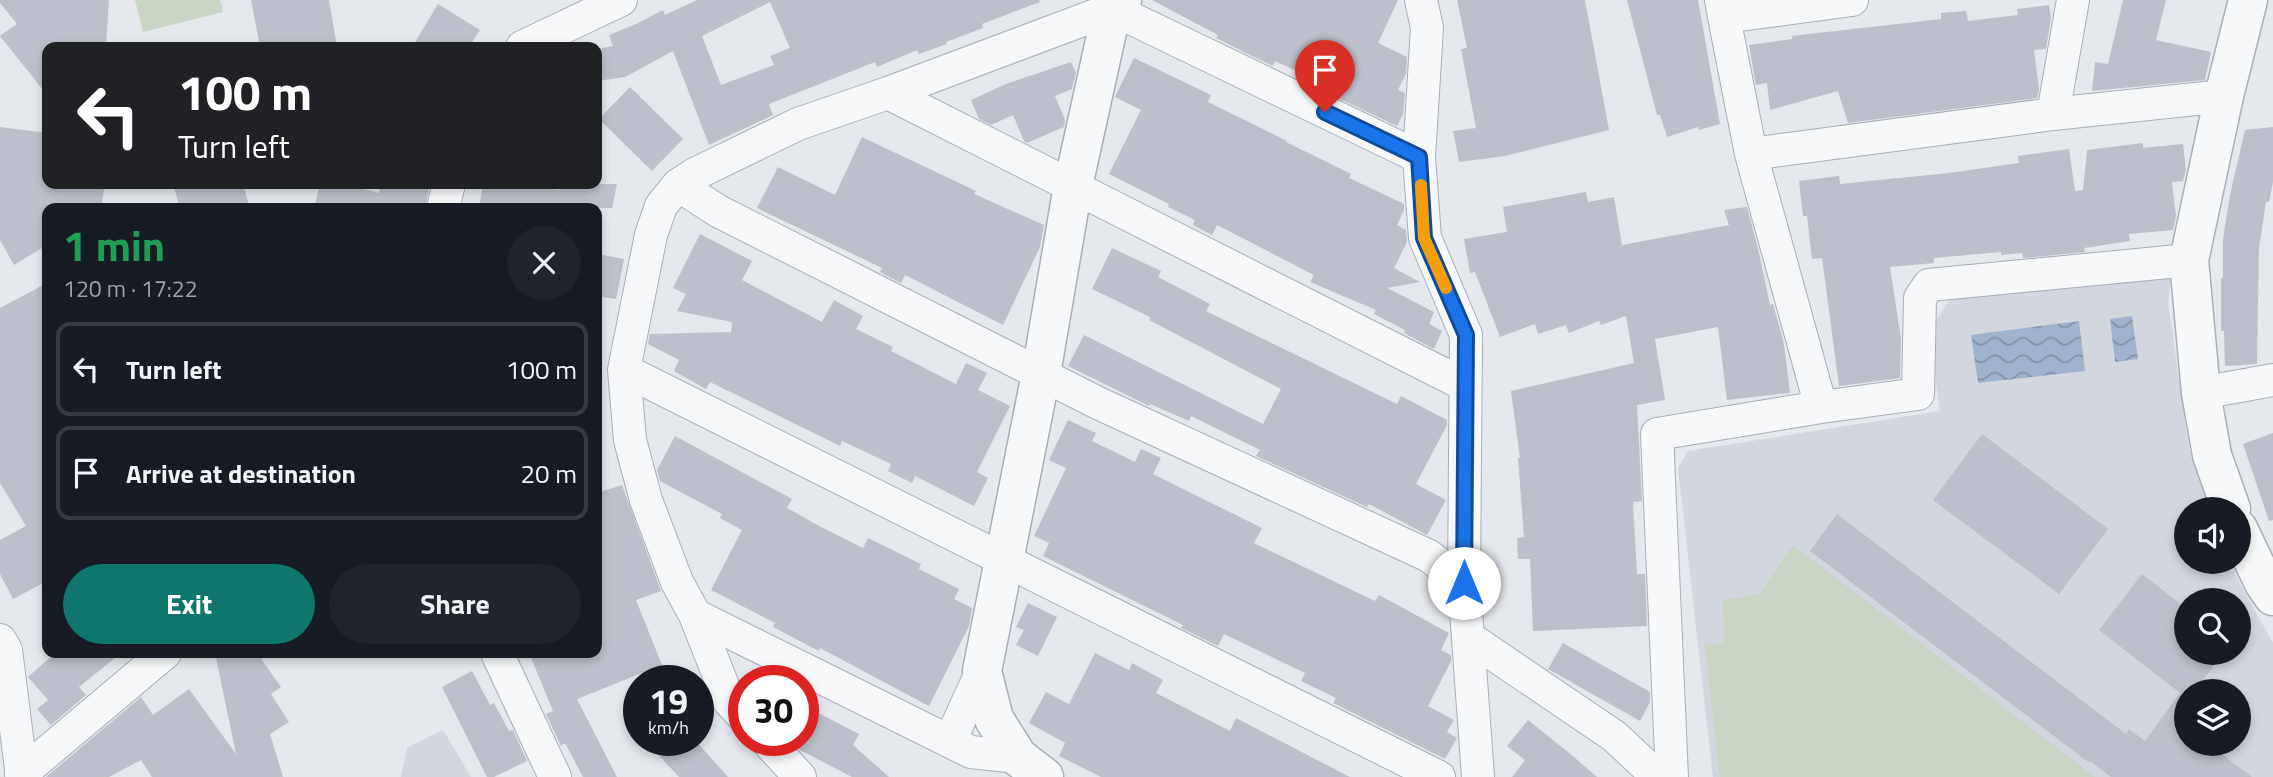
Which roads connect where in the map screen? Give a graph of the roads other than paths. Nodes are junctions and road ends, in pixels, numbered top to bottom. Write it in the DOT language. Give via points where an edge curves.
graph roads {
  1 [pos="621,0"];
  2 [pos="1421,0"];
  3 [pos="1852,0"];
  4 [pos="2073,0"];
  5 [pos="2248,0"];
  6 [pos="1117,5"];
  7 [pos="1723,9"];
  8 [pos="533,42"];
  9 [pos="888,93"];
  10 [pos="2224,96"];
  11 [pos="2053,114"];
  12 [pos="1751,154"];
  13 [pos="1419,157"];
  14 [pos="678,185"];
  15 [pos="1073,186"];
  16 [pos="2189,260"];
  17 [pos="624,370"];
  18 [pos="1041,374"];
  19 [pos="2273,380"];
  20 [pos="1465,386"];
  21 [pos="2201,393"];
  22 [pos="1821,407"];
  23 [pos="2227,497"];
  24 [pos="2251,556"];
  25 [pos="1003,558"];
  26 [pos="1464,583"];
  27 [pos="2273,596"];
  28 [pos="695,615"];
  29 [pos="1468,637"];
  30 [pos="0,639"];
  31 [pos="159,658"];
  32 [pos="499,658"];
  33 [pos="982,671"];
  34 [pos="728,698"];
  35 [pos="950,741"];
  36 [pos="781,756"];
  37 [pos="1031,767"];
  38 [pos="22,776"];
  39 [pos="555,777"];
  40 [pos="800,777"];
  41 [pos="1439,777"];
  42 [pos="1478,777"];
  43 [pos="1658,777"];
  44 [pos="1672,777"];
  1 -- 8 [label="street"];
  2 -- 13 [label="street" via="1427,28"];
  3 -- 7 [label="street"];
  4 -- 11 [label="street"];
  5 -- 10 [label="street"];
  6 -- 9 [label="street"];
  6 -- 13 [label="street"];
  6 -- 15 [label="street"];
  7 -- 12 [label="street"];
  9 -- 14 [label="street" via="798,124"];
  9 -- 15 [label="street"];
  10 -- 11 [label="street"];
  10 -- 16 [label="street"];
  11 -- 12 [label="street"];
  12 -- 22 [label="street"];
  13 -- 20 [label="street" via="1424,238 1466,335"];
  14 -- 17 [label="street" via="661,206 651,235"];
  14 -- 18 [label="street" via="718,211"];
  15 -- 18 [label="street"];
  15 -- 20 [label="street"];
  16 -- 21 [label="street"];
  16 -- 22 [label="street" via="1929,285 1920,298 1918,394"];
  17 -- 25 [label="street"];
  17 -- 28 [label="street" via="630,440 646,500 677,582"];
  18 -- 25 [label="street"];
  18 -- 26 [label="street" via="1429,556"];
  19 -- 21 [label="street"];
  20 -- 26 [label="street"];
  21 -- 23 [label="street" via="2212,454"];
  22 -- 44 [label="street" via="1657,434"];
  24 -- 27 [label="street"];
  25 -- 33 [label="street"];
  25 -- 41 [label="street"];
  26 -- 29 [label="street"];
  28 -- 34 [label="street"];
  28 -- 35 [label="street"];
  29 -- 42 [label="street"];
  29 -- 43 [label="street" via="1614,736"];
  30 -- 38 [label="street" via="6,650"];
  31 -- 38 [label="street"];
  32 -- 39 [label="street"];
  33 -- 35 [label="street"];
  33 -- 37 [label="street" via="994,719"];
  35 -- 37 [label="street" via="971,752"];
  36 -- 40 [label="street"];
}
